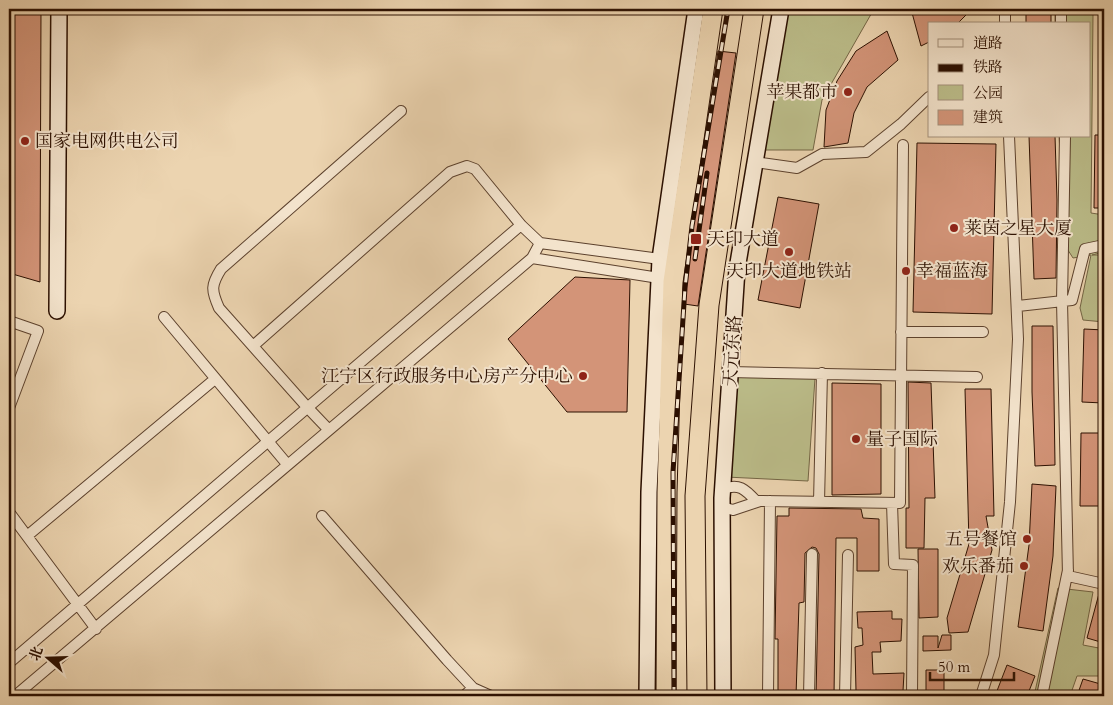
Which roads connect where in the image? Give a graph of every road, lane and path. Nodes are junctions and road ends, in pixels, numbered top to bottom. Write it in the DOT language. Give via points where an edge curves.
graph roads {
  1 [pos="59,9"];
  2 [pos="696,9"];
  3 [pos="713,9"];
  4 [pos="754,9"];
  5 [pos="780,9"];
  6 [pos="1005,9"];
  7 [pos="1061,9"];
  8 [pos="1005,22"];
  9 [pos="1061,22"];
  10 [pos="928,98"];
  11 [pos="401,111"];
  12 [pos="1009,138"];
  13 [pos="1065,138"];
  14 [pos="903,145"];
  15 [pos="755,162"];
  16 [pos="521,225"];
  17 [pos="540,243"];
  18 [pos="1104,245"];
  19 [pos="532,258"];
  20 [pos="660,259"];
  21 [pos="659,278"];
  22 [pos="1062,301"];
  23 [pos="1018,306"];
  24 [pos="58,311"];
  25 [pos="164,317"];
  26 [pos="9,321"];
  27 [pos="901,332"];
  28 [pos="983,332"];
  29 [pos="253,346"];
  30 [pos="730,372"];
  31 [pos="822,373"];
  32 [pos="901,375"];
  33 [pos="977,377"];
  34 [pos="215,379"];
  35 [pos="9,408"];
  36 [pos="307,408"];
  37 [pos="328,429"];
  38 [pos="267,441"];
  39 [pos="287,464"];
  40 [pos="722,489"];
  41 [pos="765,501"];
  42 [pos="819,502"];
  43 [pos="892,503"];
  44 [pos="722,507"];
  45 [pos="9,512"];
  46 [pos="322,516"];
  47 [pos="27,536"];
  48 [pos="812,554"];
  49 [pos="848,555"];
  50 [pos="1068,570"];
  51 [pos="1104,582"];
  52 [pos="77,603"];
  53 [pos="96,629"];
  54 [pos="9,663"];
  55 [pos="474,688"];
  56 [pos="16,696"];
  57 [pos="464,696"];
  58 [pos="491,696"];
  59 [pos="647,696"];
  60 [pos="666,696"];
  61 [pos="697,696"];
  62 [pos="723,696"];
  63 [pos="768,696"];
  64 [pos="809,696"];
  65 [pos="845,696"];
  66 [pos="912,696"];
  67 [pos="981,696"];
  68 [pos="1042,696"];
  1 -- 24 [label="street"];
  2 -- 20 [label="street"];
  3 -- 60 [label="highway" via="673,282"];
  4 -- 61 [label="highway, 天元东路" via="709,305 695,496"];
  5 -- 15 [label="street, 天元东路"];
  6 -- 8 [label="street"];
  7 -- 9 [label="street"];
  10 -- 15 [label="street" via="866,152 822,154 797,168"];
  11 -- 29 [label="street" via="221,269 213,283 214,296 220,308"];
  12 -- 23 [label="street"];
  13 -- 22 [label="street"];
  14 -- 27 [label="street"];
  15 -- 30 [label="street, 天元东路" via="737,269"];
  16 -- 17 [label="street"];
  16 -- 29 [label="street" via="475,169 467,166 450,172"];
  16 -- 36 [label="street"];
  17 -- 19 [label="street"];
  17 -- 20 [label="street"];
  18 -- 22 [label="street" via="1085,249 1072,300"];
  19 -- 21 [label="street"];
  19 -- 37 [label="street"];
  20 -- 21 [label="street"];
  21 -- 59 [label="street" via="649,492"];
  22 -- 23 [label="street"];
  22 -- 50 [label="street"];
  23 -- 67 [label="street" via="1010,502 994,655"];
  25 -- 34 [label="street"];
  26 -- 35 [label="street" via="38,331"];
  27 -- 28 [label="street"];
  27 -- 32 [label="street"];
  29 -- 36 [label="street"];
  30 -- 31 [label="street"];
  30 -- 40 [label="street, 天元东路"];
  31 -- 32 [label="street"];
  31 -- 42 [label="street"];
  32 -- 33 [label="street"];
  32 -- 43 [label="street" via="900,503"];
  34 -- 38 [label="street"];
  34 -- 47 [label="street"];
  36 -- 37 [label="street"];
  36 -- 38 [label="street"];
  37 -- 39 [label="street"];
  38 -- 39 [label="street"];
  38 -- 52 [label="street"];
  39 -- 53 [label="street"];
  40 -- 41 [label="street" via="734,485 745,488 756,501"];
  40 -- 44 [label="street, 天元东路"];
  41 -- 42 [label="street"];
  41 -- 44 [label="street" via="733,510"];
  41 -- 63 [label="street"];
  42 -- 43 [label="street"];
  43 -- 66 [label="street" via="894,564 913,565"];
  44 -- 62 [label="street, 天元东路"];
  45 -- 47 [label="street"];
  46 -- 55 [label="street"];
  47 -- 52 [label="street"];
  48 -- 64 [label="street"];
  49 -- 65 [label="street"];
  50 -- 51 [label="street" via="1068,576"];
  50 -- 68 [label="street"];
  52 -- 53 [label="street"];
  52 -- 54 [label="street"];
  53 -- 56 [label="street"];
  55 -- 57 [label="street"];
  55 -- 58 [label="street"];
}
